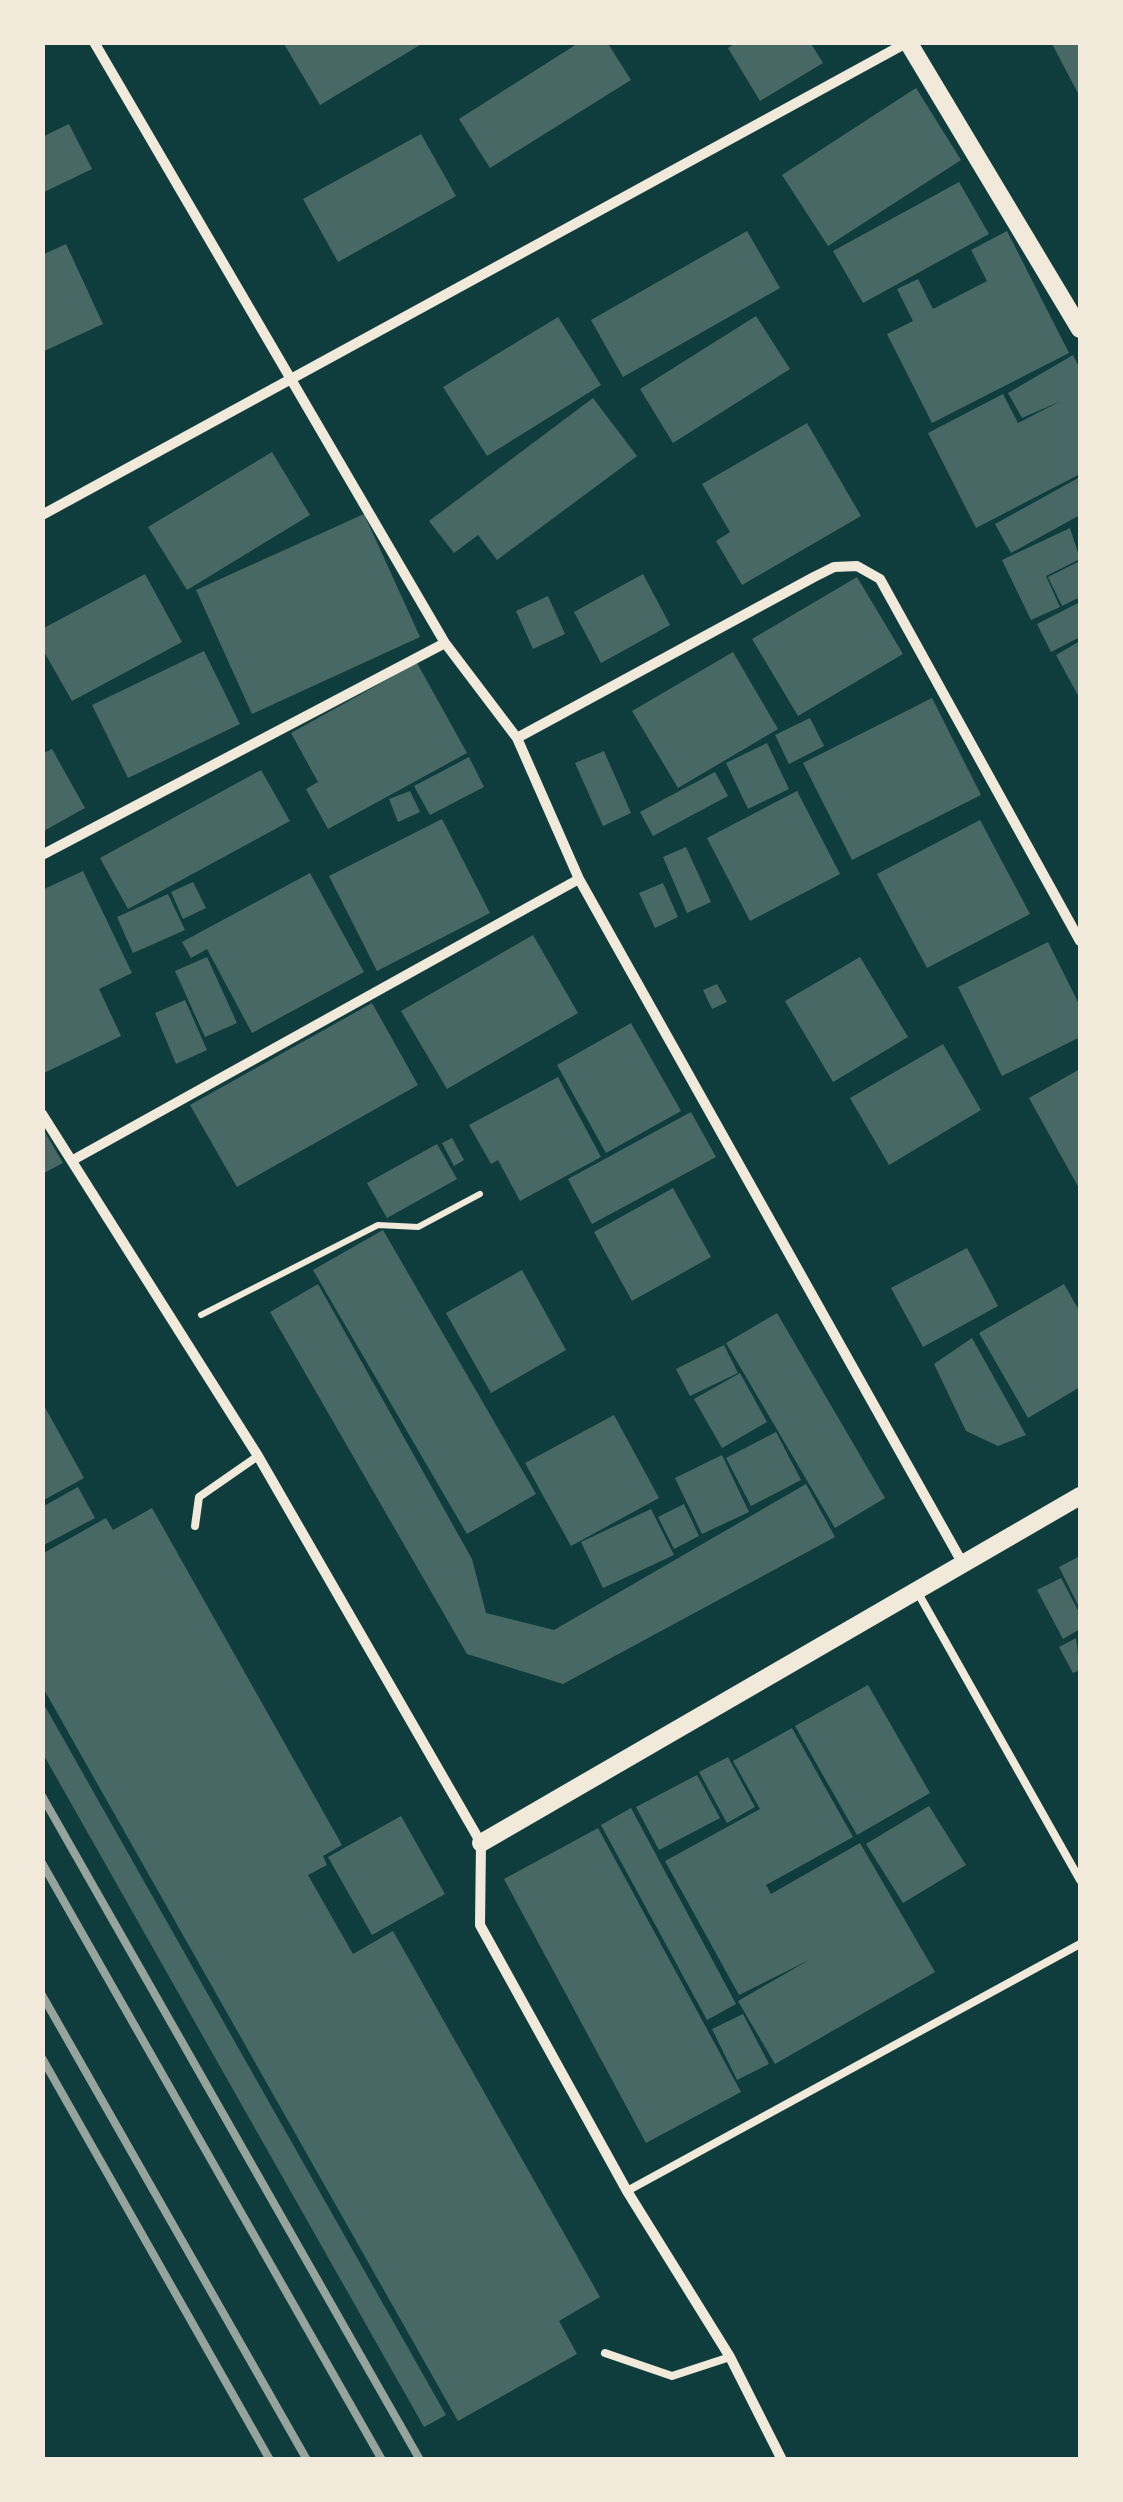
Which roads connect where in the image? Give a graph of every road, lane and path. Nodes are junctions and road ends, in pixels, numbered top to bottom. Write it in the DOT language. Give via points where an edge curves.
graph roads {
  1 [pos="94,42"];
  2 [pos="908,42"];
  3 [pos="1080,328"];
  4 [pos="292,379"];
  5 [pos="42,515"];
  6 [pos="445,644"];
  7 [pos="517,738"];
  8 [pos="42,856"];
  9 [pos="579,879"];
  10 [pos="1080,941"];
  11 [pos="42,1114"];
  12 [pos="73,1160"];
  13 [pos="480,1194"];
  14 [pos="178,1327"];
  15 [pos="258,1456"];
  16 [pos="1080,1496"];
  17 [pos="196,1526"];
  18 [pos="962,1564"];
  19 [pos="917,1592"];
  20 [pos="481,1843"];
  21 [pos="1080,1880"];
  22 [pos="1080,1944"];
  23 [pos="627,2190"];
  24 [pos="605,2353"];
  25 [pos="730,2358"];
  26 [pos="782,2460"];
  1 -- 4 [label="street"];
  2 -- 3 [label="street"];
  2 -- 4 [label="street"];
  4 -- 5 [label="street"];
  4 -- 6 [label="street"];
  6 -- 7 [label="street"];
  6 -- 8 [label="street"];
  7 -- 9 [label="street"];
  7 -- 10 [label="street" via="824,572 857,566 880,579"];
  9 -- 12 [label="street"];
  9 -- 18 [label="street"];
  11 -- 12 [label="street"];
  12 -- 14 [label="street"];
  13 -- 14 [label="path" via="418,1227 378,1224"];
  14 -- 15 [label="street"];
  15 -- 17 [label="lane" via="199,1497"];
  15 -- 20 [label="street"];
  16 -- 18 [label="street"];
  18 -- 19 [label="street"];
  19 -- 20 [label="street"];
  19 -- 21 [label="lane"];
  20 -- 23 [label="street" via="480,1925"];
  22 -- 23 [label="lane"];
  23 -- 25 [label="street"];
  24 -- 25 [label="lane" via="672,2376"];
  25 -- 26 [label="street"];
}
